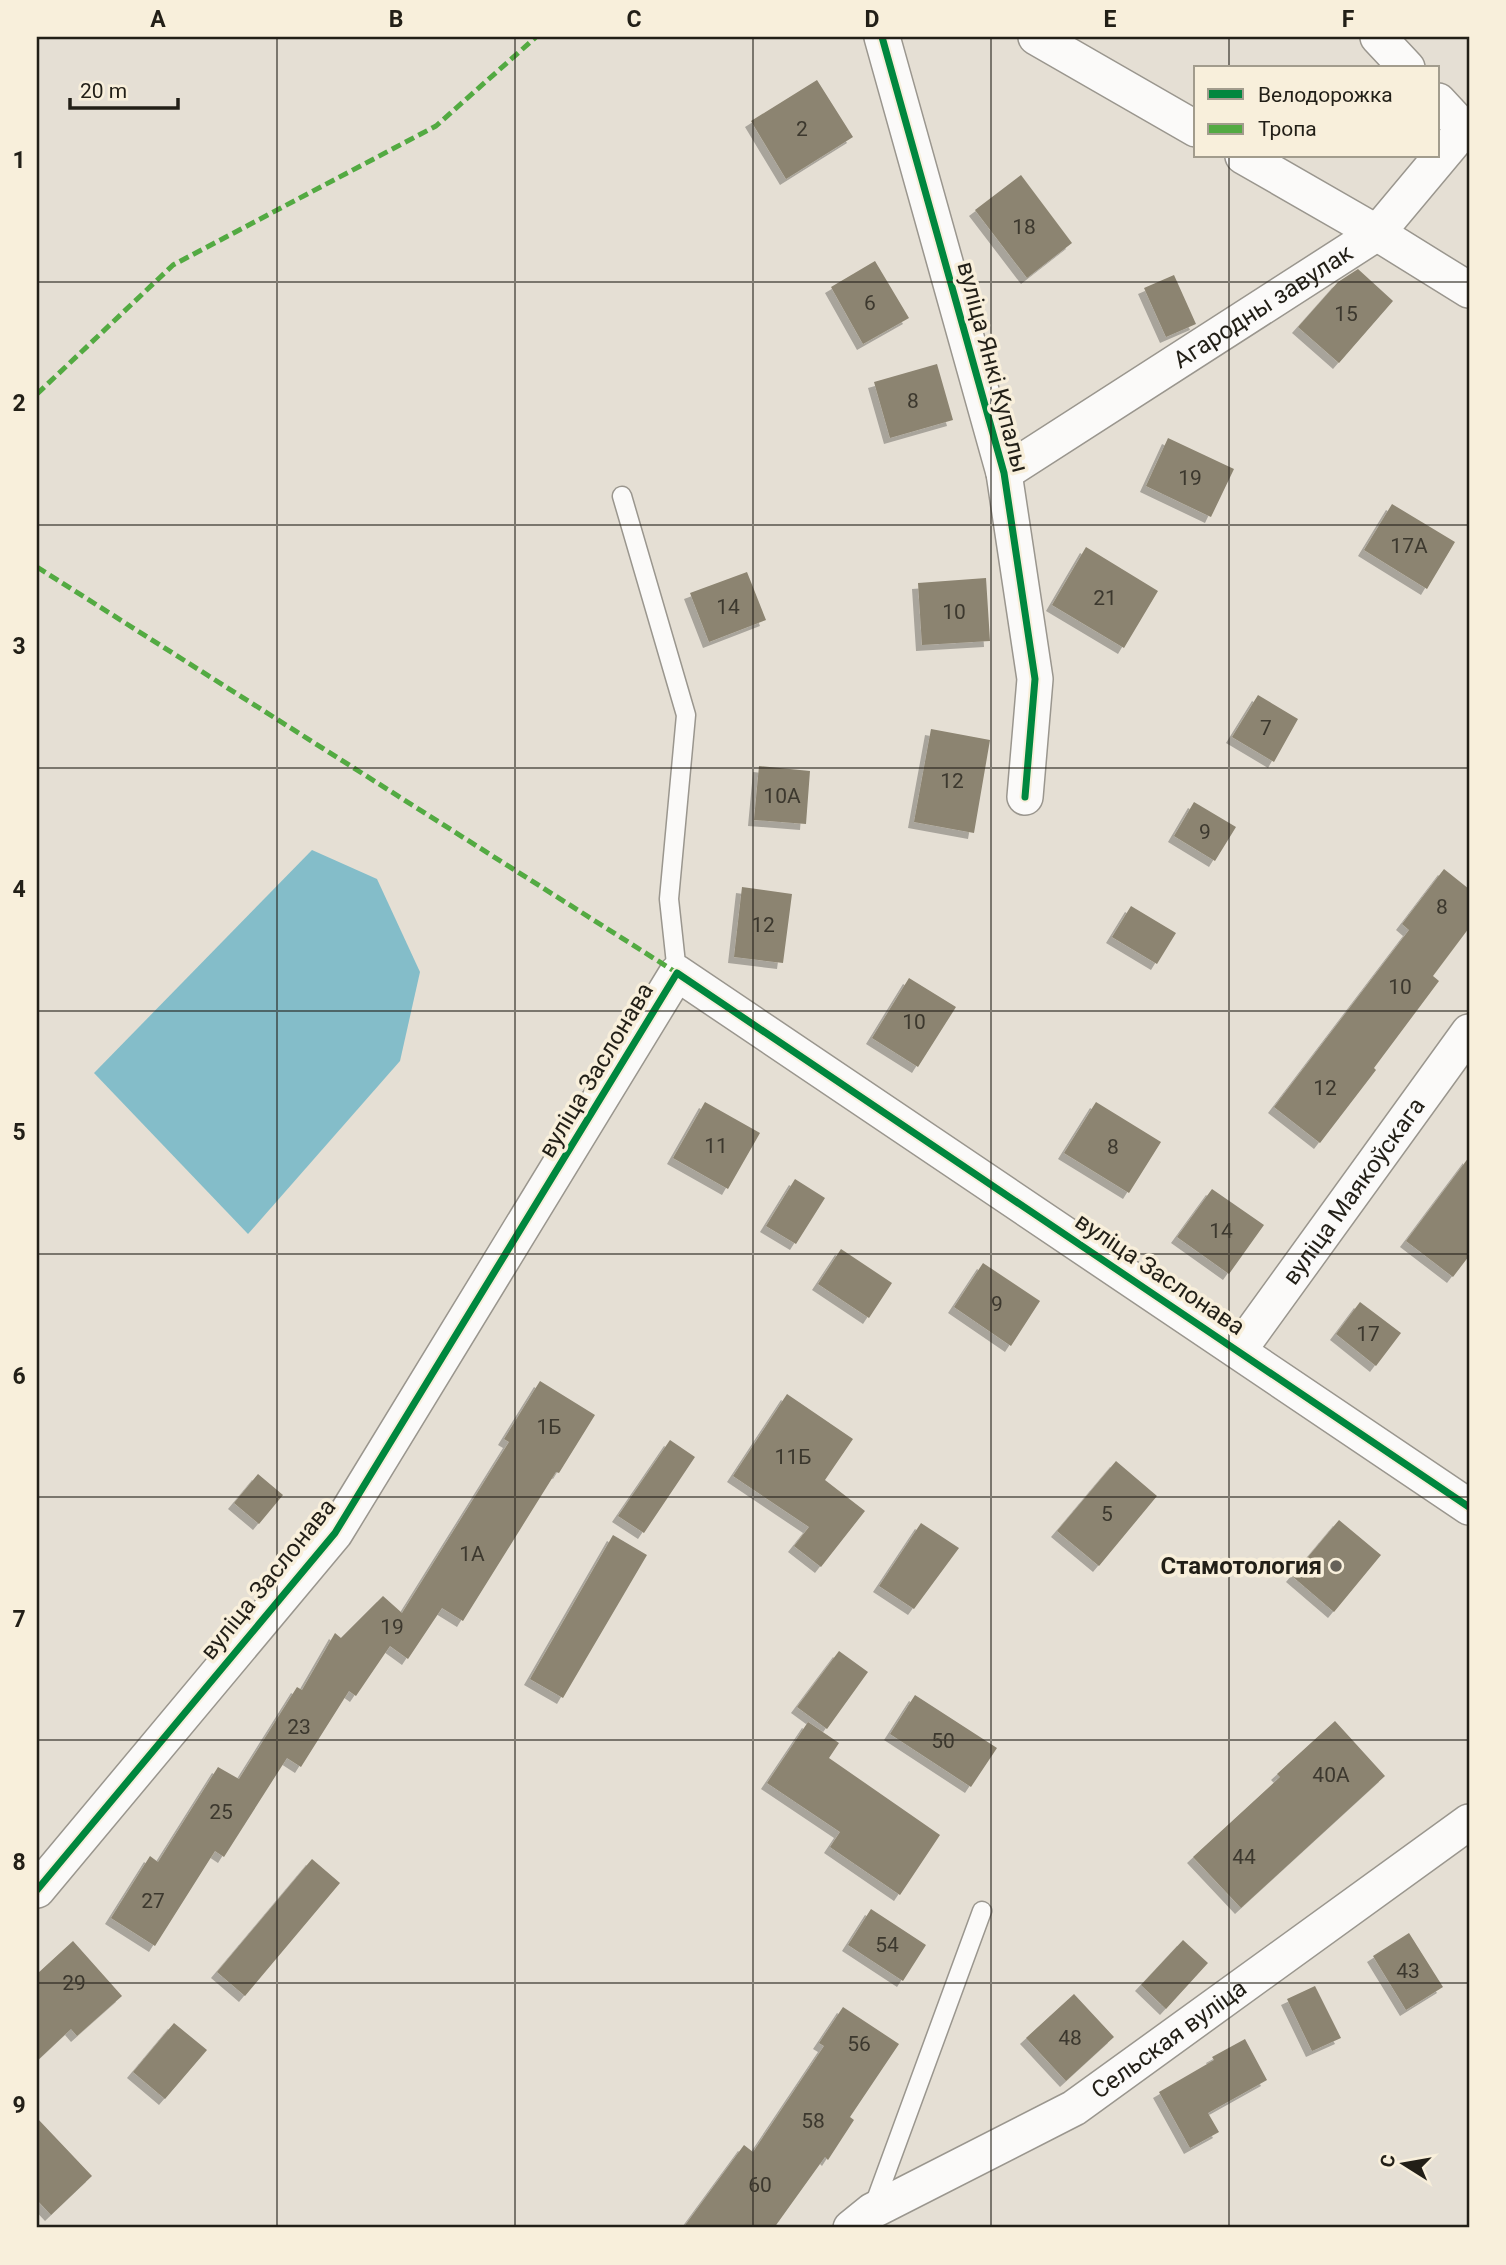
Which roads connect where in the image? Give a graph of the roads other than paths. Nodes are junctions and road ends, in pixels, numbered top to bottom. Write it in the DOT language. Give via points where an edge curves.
graph roads {
  1 [pos="881,37"];
  2 [pos="1036,37"];
  3 [pos="1378,37"];
  4 [pos="1405,66"];
  5 [pos="1440,103"];
  6 [pos="1194,128"];
  7 [pos="1246,158"];
  8 [pos="1440,158"];
  9 [pos="1440,158"];
  10 [pos="1377,233"];
  11 [pos="1469,290"];
  12 [pos="1004,472"];
  13 [pos="622,496"];
  14 [pos="1025,797"];
  15 [pos="677,973"];
  16 [pos="1469,1032"];
  17 [pos="1238,1350"];
  18 [pos="1469,1507"];
  19 [pos="1469,1822"];
  20 [pos="37,1890"];
  21 [pos="982,1910"];
  22 [pos="862,2220"];
  1 -- 12 [label="street, вуліца Янкі Купалы"];
  2 -- 6 [label="street"];
  3 -- 4 [label="street"];
  5 -- 9 [label="street, Агародны завулак" via="1464,129"];
  7 -- 10 [label="street"];
  8 -- 10 [label="street, Агародны завулак"];
  10 -- 11 [label="street"];
  10 -- 12 [label="street, Агародны завулак"];
  12 -- 14 [label="street, вуліца Янкі Купалы" via="1035,679"];
  13 -- 15 [label="lane" via="686,715 669,900"];
  15 -- 17 [label="street, вуліца Заслонава"];
  15 -- 20 [label="street, вуліца Заслонава" via="335,1533"];
  16 -- 17 [label="street, вуліца Маякоўскага"];
  17 -- 18 [label="street, вуліца Заслонава"];
  19 -- 22 [label="street, Сельская вуліца" via="1074,2108"];
  21 -- 22 [label="lane"];
}
